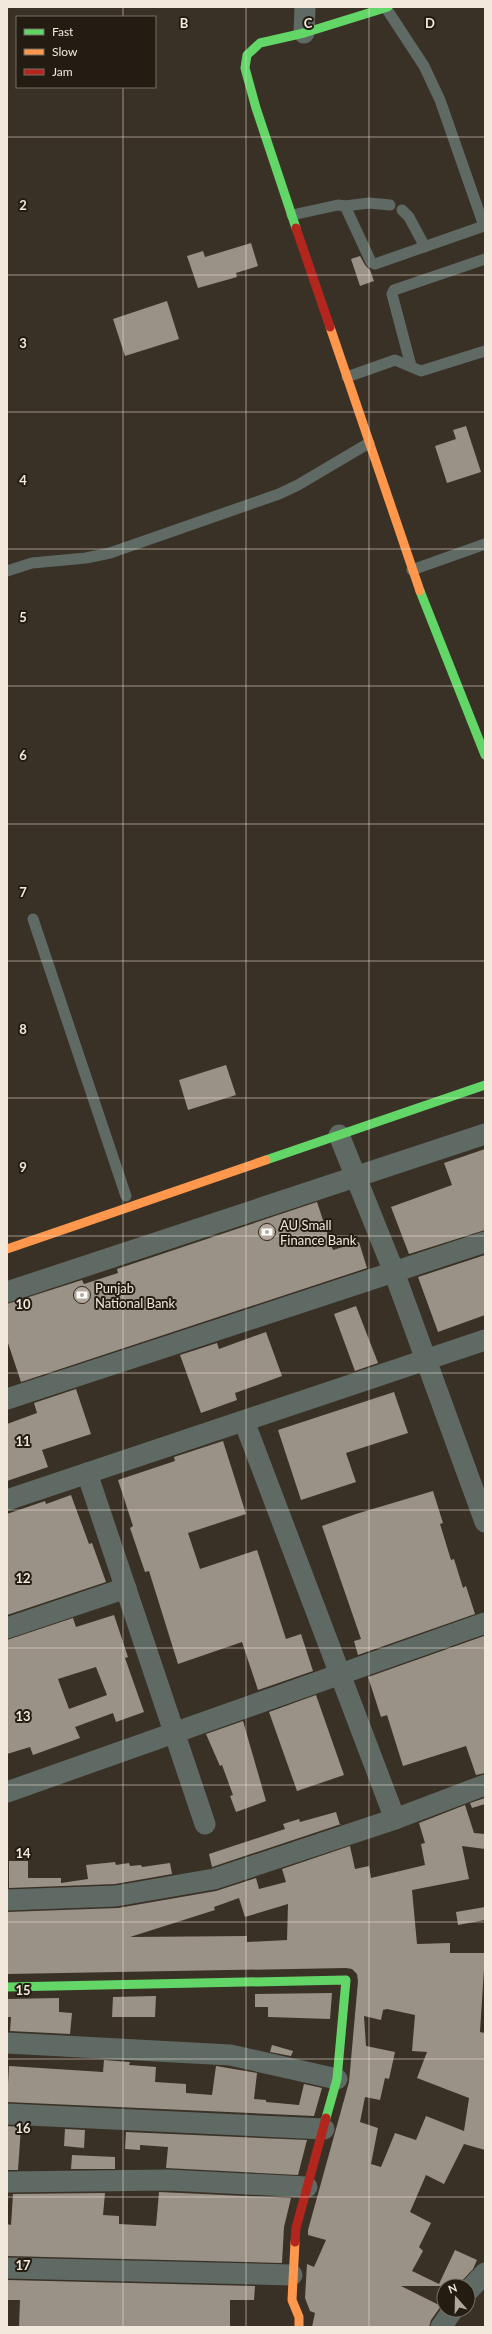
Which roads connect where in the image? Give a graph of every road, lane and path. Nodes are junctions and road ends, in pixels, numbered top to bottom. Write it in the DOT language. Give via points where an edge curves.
graph roads {
  1 [pos="305,7"];
  2 [pos="387,7"];
  3 [pos="304,33"];
  4 [pos="390,205"];
  5 [pos="345,206"];
  6 [pos="402,210"];
  7 [pos="292,214"];
  8 [pos="425,247"];
  9 [pos="485,259"];
  10 [pos="485,351"];
  11 [pos="411,366"];
  12 [pos="347,377"];
  13 [pos="369,443"];
  14 [pos="485,544"];
  15 [pos="412,570"];
  16 [pos="7,571"];
  17 [pos="483,741"];
  18 [pos="485,754"];
  19 [pos="33,919"];
  20 [pos="485,1085"];
  21 [pos="485,1134"];
  22 [pos="339,1135"];
  23 [pos="355,1177"];
  24 [pos="126,1196"];
  25 [pos="485,1242"];
  26 [pos="7,1249"];
  27 [pos="394,1272"];
  28 [pos="7,1292"];
  29 [pos="485,1340"];
  30 [pos="426,1361"];
  31 [pos="7,1399"];
  32 [pos="244,1421"];
  33 [pos="88,1474"];
  34 [pos="7,1500"];
  35 [pos="485,1522"];
  36 [pos="126,1588"];
  37 [pos="485,1622"];
  38 [pos="7,1628"];
  39 [pos="340,1674"];
  40 [pos="175,1733"];
  41 [pos="485,1784"];
  42 [pos="7,1792"];
  43 [pos="395,1819"];
  44 [pos="206,1824"];
  45 [pos="7,1900"];
  46 [pos="7,1987"];
  47 [pos="7,2042"];
  48 [pos="337,2079"];
  49 [pos="7,2114"];
  50 [pos="324,2129"];
  51 [pos="7,2182"];
  52 [pos="307,2187"];
  53 [pos="7,2268"];
  54 [pos="485,2272"];
  55 [pos="292,2275"];
  56 [pos="476,2282"];
  57 [pos="447,2318"];
  58 [pos="299,2327"];
  59 [pos="441,2327"];
  1 -- 3 [label="street"];
  2 -- 3 [label="street"];
  2 -- 8 [label="lane" via="424,66 440,100 484,223 480,229"];
  3 -- 7 [label="street" via="260,43 247,55 245,68"];
  4 -- 5 [label="lane" via="369,203"];
  5 -- 7 [label="lane" via="338,205"];
  5 -- 8 [label="lane" via="373,263"];
  6 -- 8 [label="lane" via="409,217"];
  7 -- 12 [label="street"];
  9 -- 11 [label="lane" via="394,290 392,294"];
  10 -- 11 [label="lane" via="426,371"];
  11 -- 12 [label="lane" via="396,360"];
  12 -- 13 [label="street"];
  13 -- 15 [label="street"];
  13 -- 16 [label="lane" via="279,494 139,544 86,558 32,563"];
  14 -- 15 [label="lane"];
  15 -- 17 [label="street"];
  17 -- 18 [label="street"];
  19 -- 24 [label="lane"];
  20 -- 22 [label="street"];
  21 -- 23 [label="street"];
  22 -- 23 [label="street"];
  22 -- 26 [label="street"];
  23 -- 27 [label="street"];
  23 -- 28 [label="street"];
  25 -- 27 [label="street"];
  27 -- 30 [label="street"];
  27 -- 31 [label="street"];
  29 -- 30 [label="street"];
  30 -- 32 [label="street"];
  30 -- 35 [label="street"];
  32 -- 33 [label="street"];
  32 -- 39 [label="street"];
  33 -- 34 [label="street"];
  33 -- 36 [label="street"];
  36 -- 38 [label="street"];
  36 -- 40 [label="street"];
  37 -- 39 [label="street"];
  39 -- 40 [label="street"];
  39 -- 43 [label="street"];
  40 -- 42 [label="street"];
  40 -- 44 [label="street"];
  41 -- 43 [label="street"];
  43 -- 45 [label="street" via="214,1879 116,1896"];
  46 -- 48 [label="street" via="346,1980"];
  47 -- 48 [label="street" via="230,2055"];
  48 -- 50 [label="street"];
  49 -- 50 [label="street"];
  50 -- 52 [label="street"];
  51 -- 52 [label="street" via="168,2180"];
  52 -- 55 [label="street" via="296,2228"];
  53 -- 55 [label="street"];
  54 -- 56 [label="street"];
  55 -- 58 [label="street" via="292,2300 299,2317"];
  57 -- 59 [label="street"];
}
